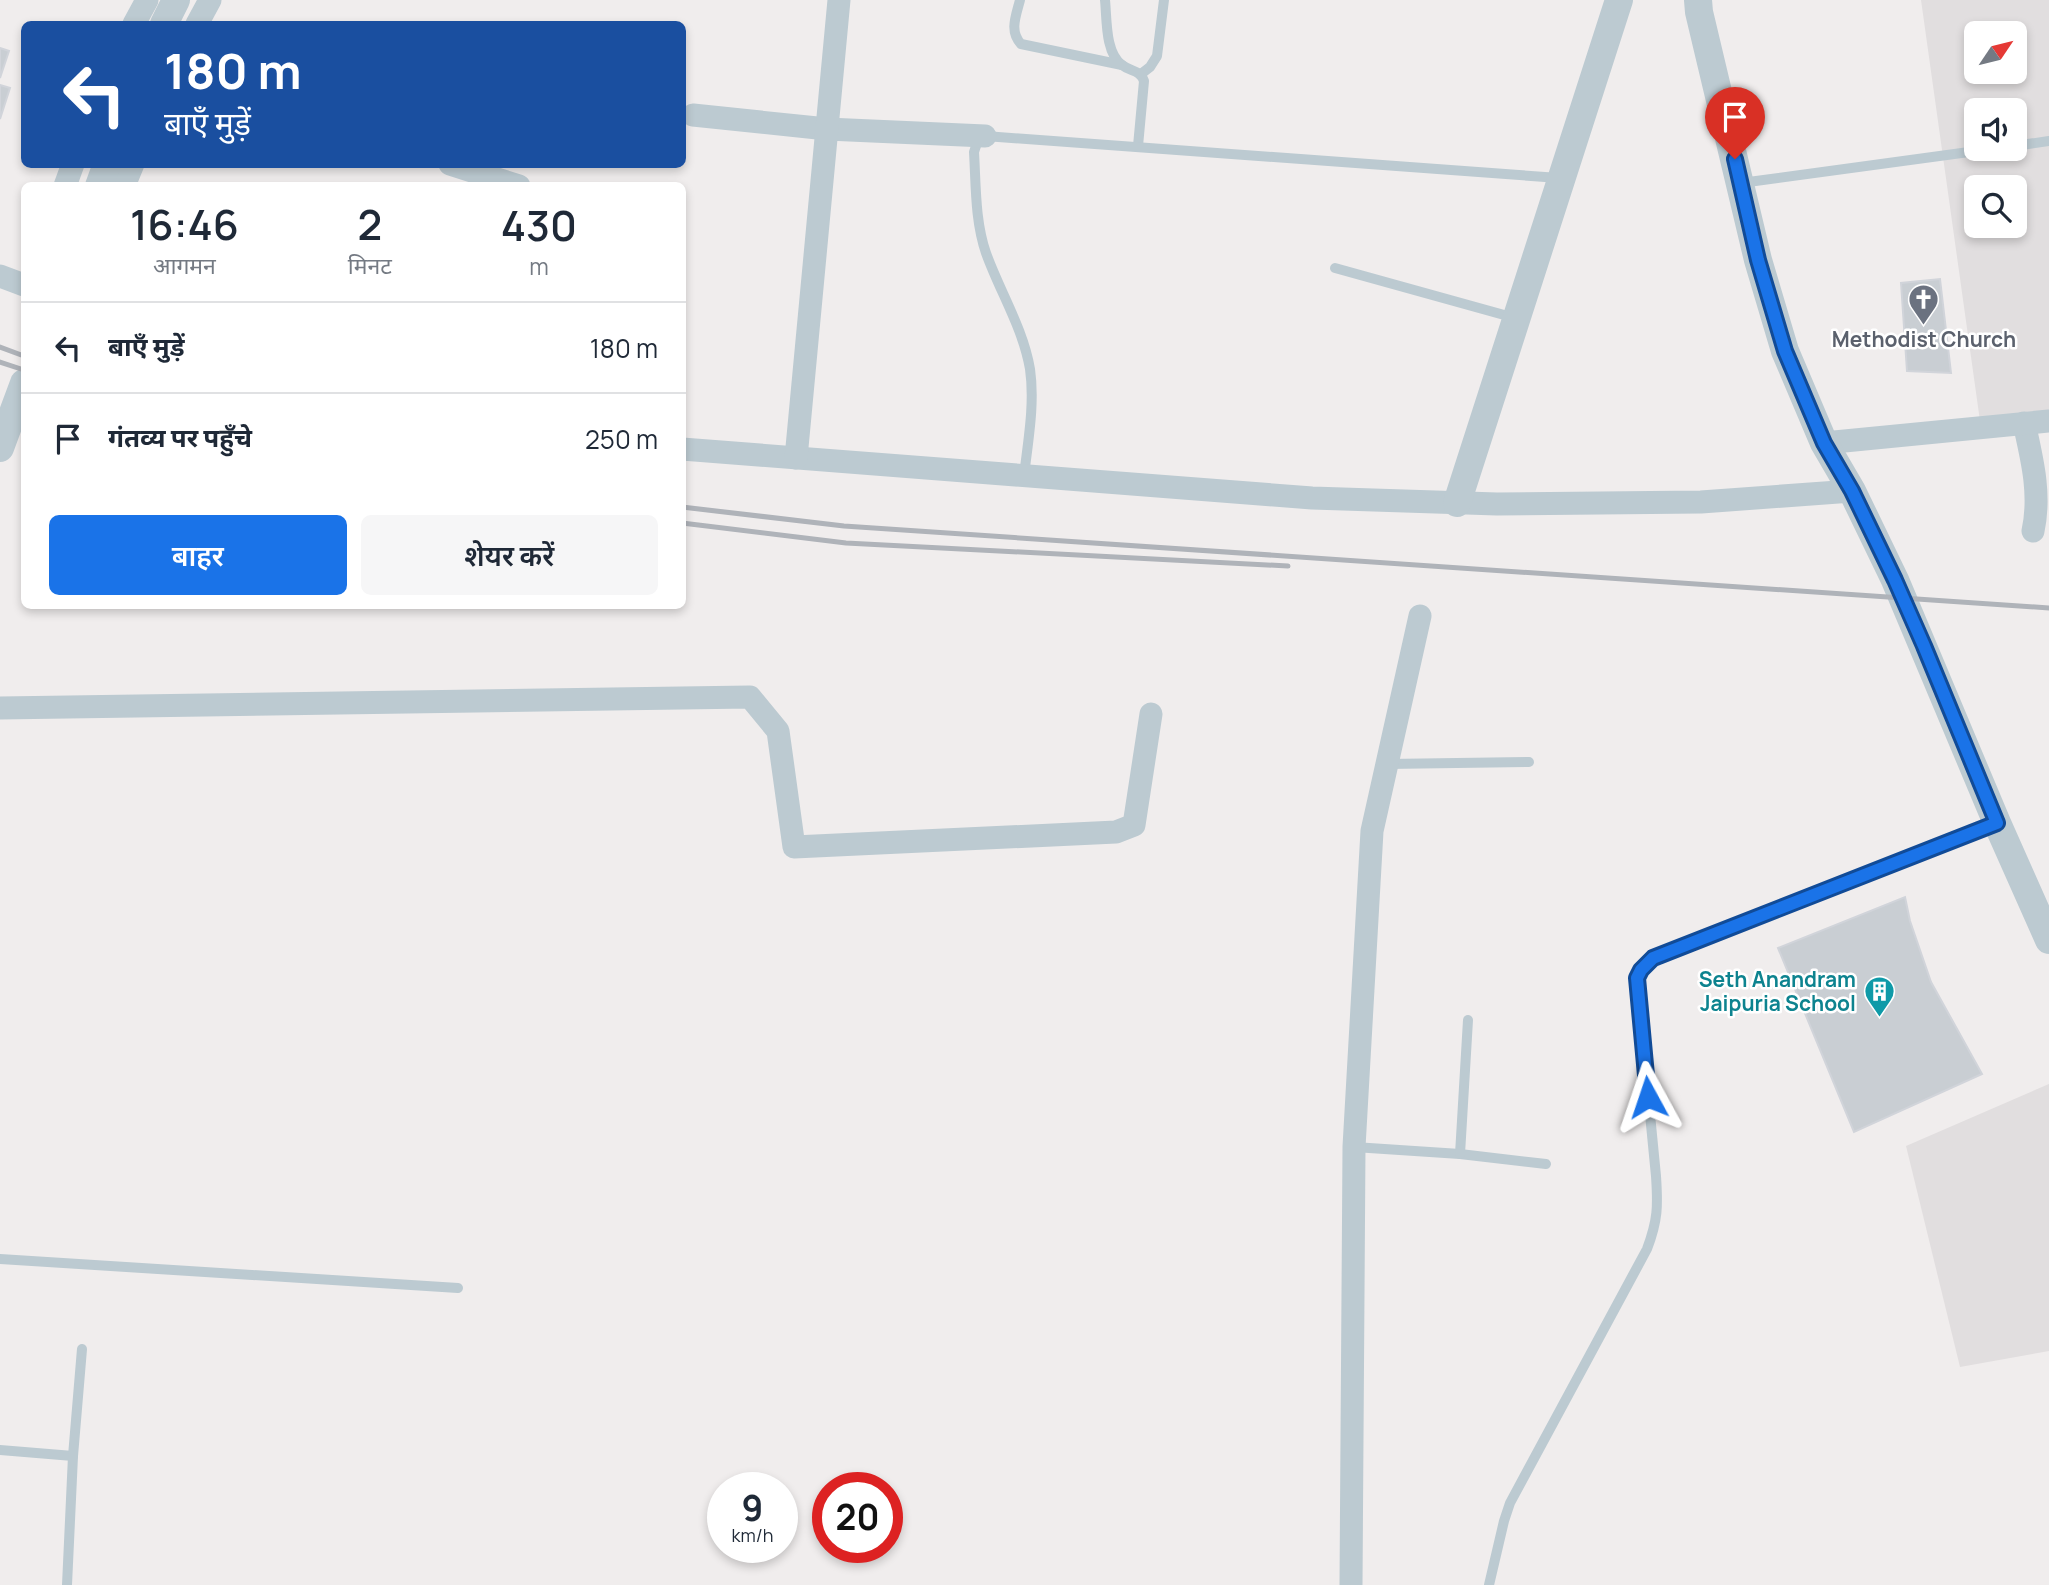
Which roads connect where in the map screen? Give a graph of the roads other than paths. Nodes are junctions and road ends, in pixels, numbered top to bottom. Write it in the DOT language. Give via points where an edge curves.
graph roads {
  1 [pos="147,0"];
  2 [pos="176,0"];
  3 [pos="210,0"];
  4 [pos="839,0"];
  5 [pos="1020,0"];
  6 [pos="1105,0"];
  7 [pos="1164,0"];
  8 [pos="1619,0"];
  9 [pos="1698,0"];
  10 [pos="136,21"];
  11 [pos="166,21"];
  12 [pos="199,21"];
  13 [pos="1122,65"];
  14 [pos="1141,75"];
  15 [pos="693,115"];
  16 [pos="827,129"];
  17 [pos="985,136"];
  18 [pos="2049,141"];
  19 [pos="2027,144"];
  20 [pos="1138,146"];
  21 [pos="1964,153"];
  22 [pos="463,168"];
  23 [pos="1562,178"];
  24 [pos="506,182"];
  25 [pos="1741,183"];
  26 [pos="1335,268"];
  27 [pos="0,276"];
  28 [pos="21,284"];
  29 [pos="1517,318"];
  30 [pos="21,391"];
  31 [pos="2049,421"];
  32 [pos="2024,423"];
  33 [pos="1824,443"];
  34 [pos="0,448"];
  35 [pos="686,449"];
  36 [pos="796,458"];
  37 [pos="1024,476"];
  38 [pos="1852,491"];
  39 [pos="1457,503"];
  40 [pos="2033,531"];
  41 [pos="1420,616"];
  42 [pos="0,708"];
  43 [pos="1151,714"];
  44 [pos="1529,762"];
  45 [pos="1387,764"];
  46 [pos="1997,823"];
  47 [pos="2049,940"];
  48 [pos="1468,1020"];
  49 [pos="1354,1147"];
  50 [pos="1460,1154"];
  51 [pos="1546,1164"];
  52 [pos="0,1259"];
  53 [pos="458,1288"];
  54 [pos="82,1349"];
  55 [pos="0,1450"];
  56 [pos="73,1456"];
  57 [pos="67,1585"];
  58 [pos="1351,1585"];
  59 [pos="1489,1585"];
  1 -- 10 [label="street"];
  2 -- 11 [label="street"];
  3 -- 12 [label="street"];
  4 -- 16 [label="street"];
  5 -- 13 [label="lane" via="1014,35 1021,44"];
  6 -- 13 [label="lane" via="1111,49"];
  7 -- 14 [label="lane" via="1157,56"];
  8 -- 23 [label="street"];
  9 -- 25 [label="street"];
  13 -- 14 [label="lane"];
  14 -- 20 [label="lane"];
  15 -- 16 [label="street"];
  16 -- 17 [label="street"];
  16 -- 36 [label="street"];
  17 -- 20 [label="lane"];
  17 -- 37 [label="lane" via="974,152 981,234 1030,370"];
  18 -- 19 [label="lane"];
  20 -- 23 [label="lane"];
  21 -- 25 [label="lane"];
  22 -- 24 [label="street"];
  23 -- 29 [label="street"];
  25 -- 33 [label="street" via="1785,351"];
  26 -- 29 [label="lane"];
  27 -- 28 [label="street"];
  29 -- 39 [label="street"];
  30 -- 34 [label="street"];
  31 -- 32 [label="street"];
  32 -- 33 [label="street"];
  32 -- 40 [label="street" via="2035,476"];
  33 -- 38 [label="street"];
  35 -- 36 [label="street"];
  36 -- 37 [label="street"];
  37 -- 39 [label="street" via="1312,498"];
  38 -- 39 [label="street" via="1701,502"];
  38 -- 46 [label="street" via="1924,646"];
  41 -- 45 [label="street"];
  42 -- 43 [label="street" via="750,697 778,730 794,847 1116,832 1135,825"];
  44 -- 45 [label="lane"];
  45 -- 49 [label="street" via="1372,831"];
  46 -- 47 [label="street"];
  46 -- 59 [label="lane" via="1653,958 1641,970 1637,978 1658,1203 1656,1225 1510,1503"];
  48 -- 50 [label="lane"];
  49 -- 50 [label="lane"];
  49 -- 58 [label="street"];
  50 -- 51 [label="lane"];
  52 -- 53 [label="lane"];
  54 -- 56 [label="lane"];
  55 -- 56 [label="lane"];
  56 -- 57 [label="lane"];
}
